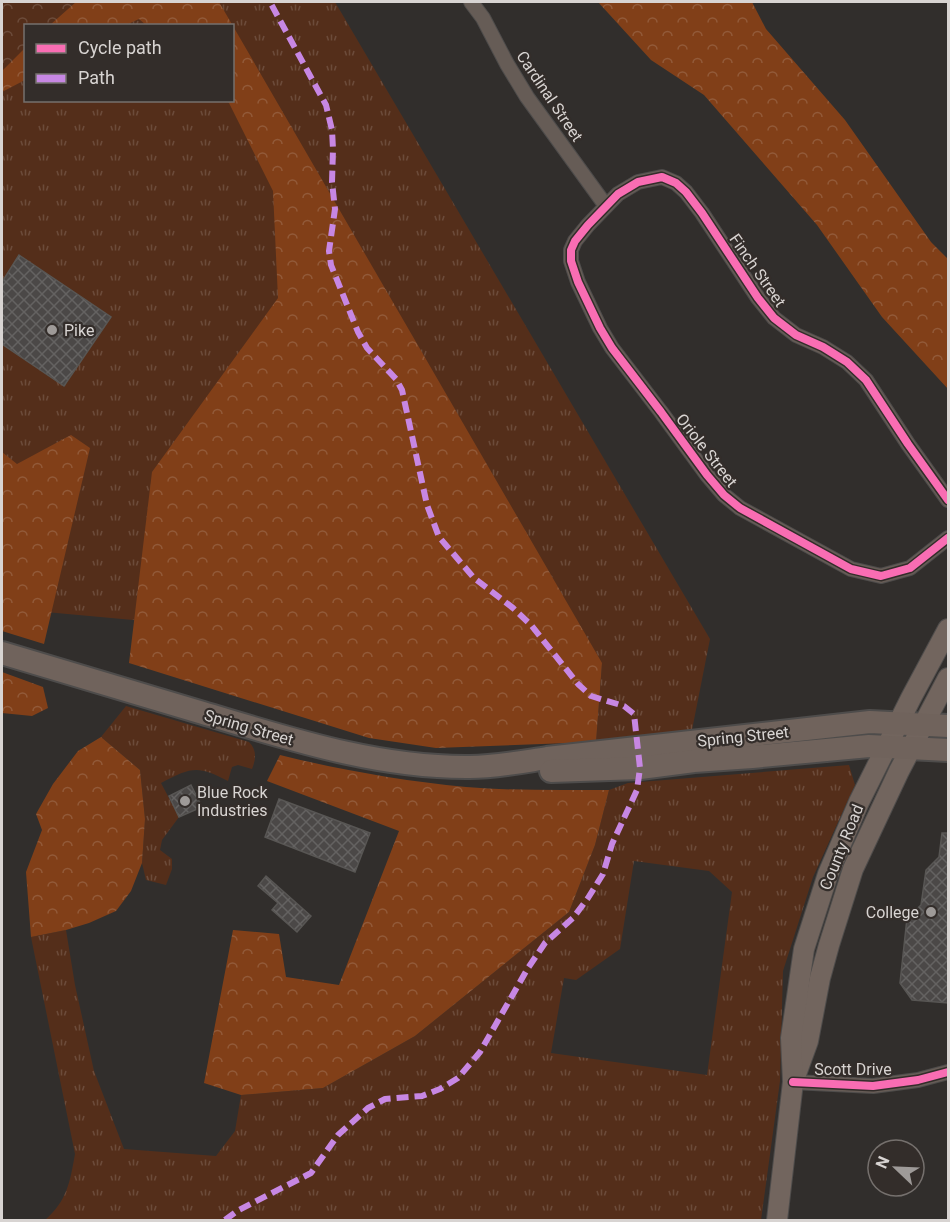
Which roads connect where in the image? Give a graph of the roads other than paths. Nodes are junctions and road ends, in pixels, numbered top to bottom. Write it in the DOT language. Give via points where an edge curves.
graph roads {
  1 [pos="471,2"];
  2 [pos="606,206"];
  3 [pos="948,500"];
  4 [pos="948,538"];
  5 [pos="948,629"];
  6 [pos="2,653"];
  7 [pos="948,678"];
  8 [pos="898,724"];
  9 [pos="923,725"];
  10 [pos="948,726"];
  11 [pos="887,747"];
  12 [pos="911,748"];
  13 [pos="948,750"];
  14 [pos="502,765"];
  15 [pos="948,1072"];
  16 [pos="793,1082"];
  17 [pos="777,1221"];
  1 -- 2 [label="street, Cardinal Street" via="527,97"];
  2 -- 3 [label="street, Finch Street" via="638,182 662,177 676,183 702,213 774,318 796,335 847,362 866,380"];
  2 -- 4 [label="street, Oriole Street" via="571,250 578,282 612,348 724,495 740,508 851,569 881,576 910,568"];
  5 -- 8 [label="main road, County Road"];
  6 -- 14 [label="main road, Spring Street" via="331,750 417,765"];
  7 -- 9 [label="main road, County Road"];
  8 -- 9 [label="main road, Spring Street"];
  8 -- 11 [label="main road, County Road"];
  8 -- 14 [label="main road, Spring Street" via="870,722"];
  9 -- 10 [label="main road, Spring Street"];
  9 -- 12 [label="main road, County Road"];
  11 -- 12 [label="main road, Spring Street"];
  11 -- 14 [label="main road, Spring Street" via="640,768 549,771"];
  11 -- 16 [label="main road, County Road" via="828,874 804,949 790,1038"];
  12 -- 13 [label="main road, Spring Street"];
  12 -- 16 [label="main road, County Road" via="853,869 820,978 808,1041"];
  15 -- 16 [label="street, Scott Drive" via="873,1086"];
  16 -- 17 [label="main road, County Road"];
}
